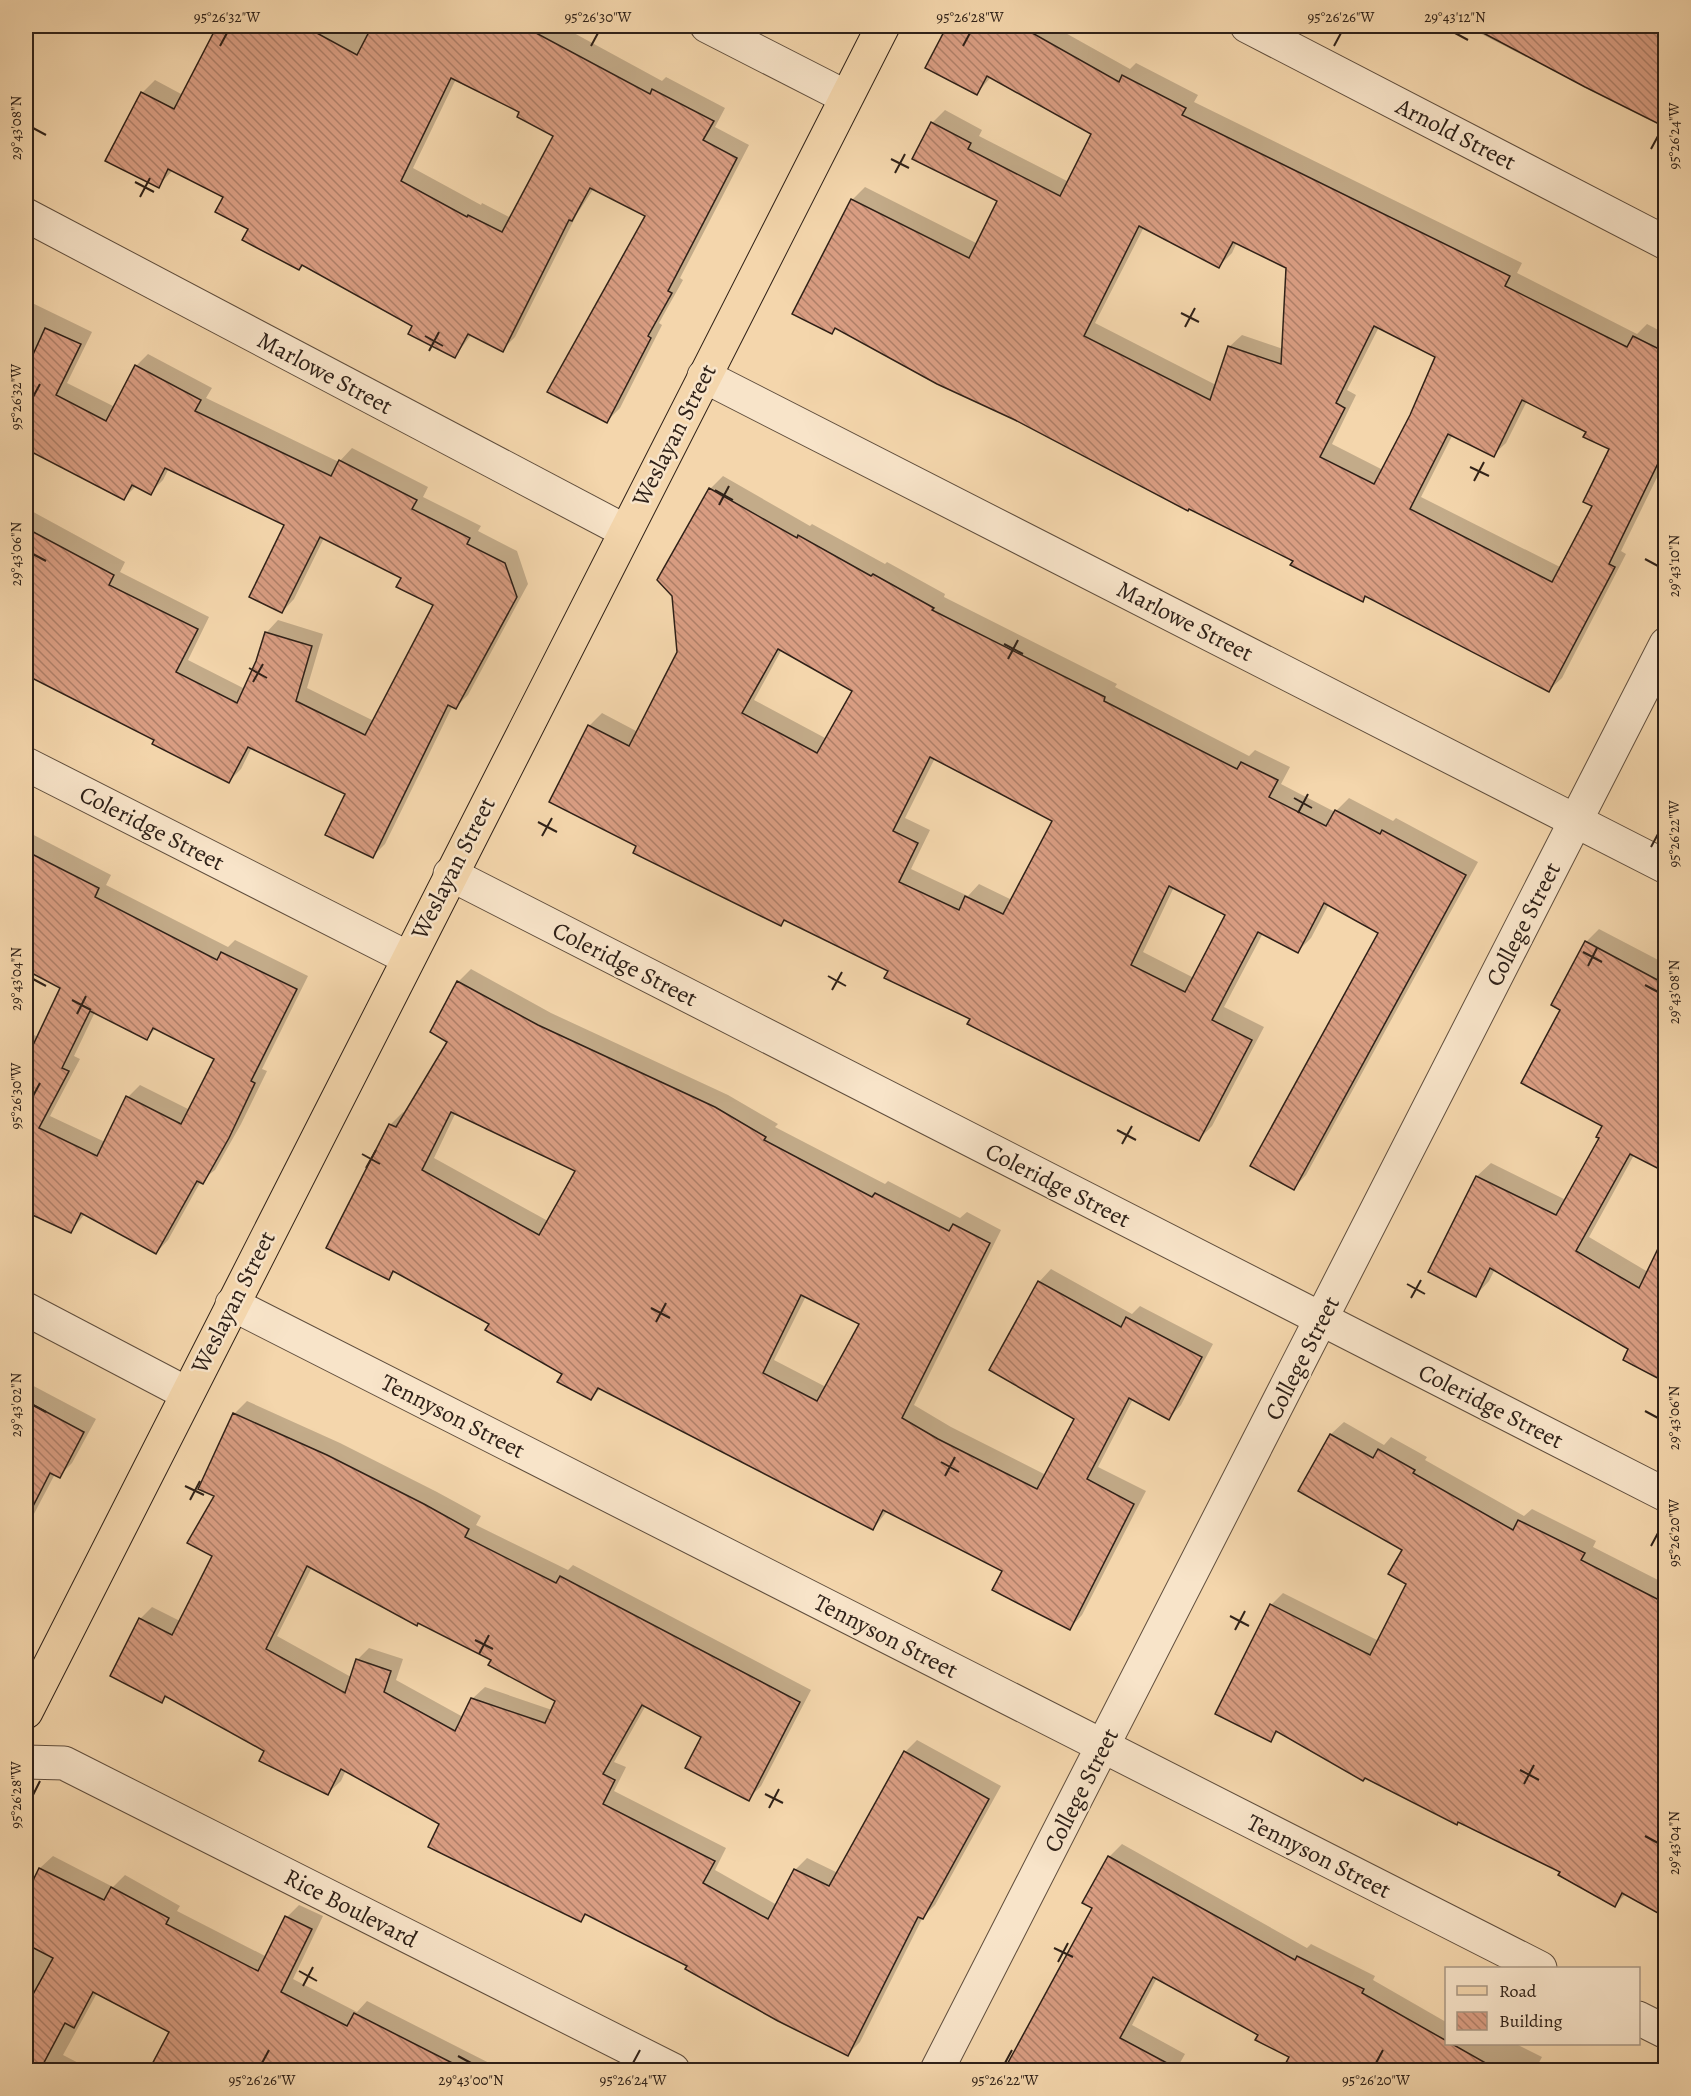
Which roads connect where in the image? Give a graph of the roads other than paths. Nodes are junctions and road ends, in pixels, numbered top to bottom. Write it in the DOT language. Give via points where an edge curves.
graph roads {
  1 [pos="707,26"];
  2 [pos="883,26"];
  3 [pos="1247,26"];
  4 [pos="846,98"];
  5 [pos="26,216"];
  6 [pos="1665,243"];
  7 [pos="704,376"];
  8 [pos="625,531"];
  9 [pos="1665,644"];
  10 [pos="26,764"];
  11 [pos="1575,821"];
  12 [pos="1665,867"];
  13 [pos="450,874"];
  14 [pos="408,958"];
  15 [pos="232,1304"];
  16 [pos="26,1309"];
  17 [pos="1322,1320"];
  18 [pos="186,1393"];
  19 [pos="1665,1495"];
  20 [pos="26,1712"];
  21 [pos="1103,1746"];
  22 [pos="26,1762"];
  23 [pos="1538,1967"];
  24 [pos="1640,2019"];
  25 [pos="1665,2032"];
  26 [pos="673,2070"];
  27 [pos="937,2070"];
  1 -- 4 [label="street"];
  2 -- 4 [label="main road, Weslayan Street"];
  3 -- 6 [label="street, Arnold Street"];
  4 -- 7 [label="main road, Weslayan Street"];
  5 -- 8 [label="street, Marlowe Street"];
  7 -- 8 [label="main road, Weslayan Street"];
  7 -- 11 [label="street, Marlowe Street"];
  8 -- 13 [label="main road, Weslayan Street"];
  9 -- 11 [label="street, College Street"];
  10 -- 14 [label="street, Coleridge Street"];
  11 -- 12 [label="street, Marlowe Street"];
  11 -- 17 [label="street, College Street"];
  13 -- 14 [label="main road, Weslayan Street"];
  13 -- 17 [label="street, Coleridge Street"];
  14 -- 15 [label="main road, Weslayan Street"];
  15 -- 18 [label="main road, Weslayan Street"];
  15 -- 21 [label="street, Tennyson Street"];
  16 -- 18 [label="street"];
  17 -- 19 [label="street, Coleridge Street"];
  17 -- 21 [label="street, College Street"];
  18 -- 20 [label="main road, Weslayan Street"];
  21 -- 23 [label="street, Tennyson Street"];
  21 -- 27 [label="street, College Street"];
  22 -- 26 [label="street, Rice Boulevard" via="64,1763"];
  24 -- 25 [label="street"];
}
